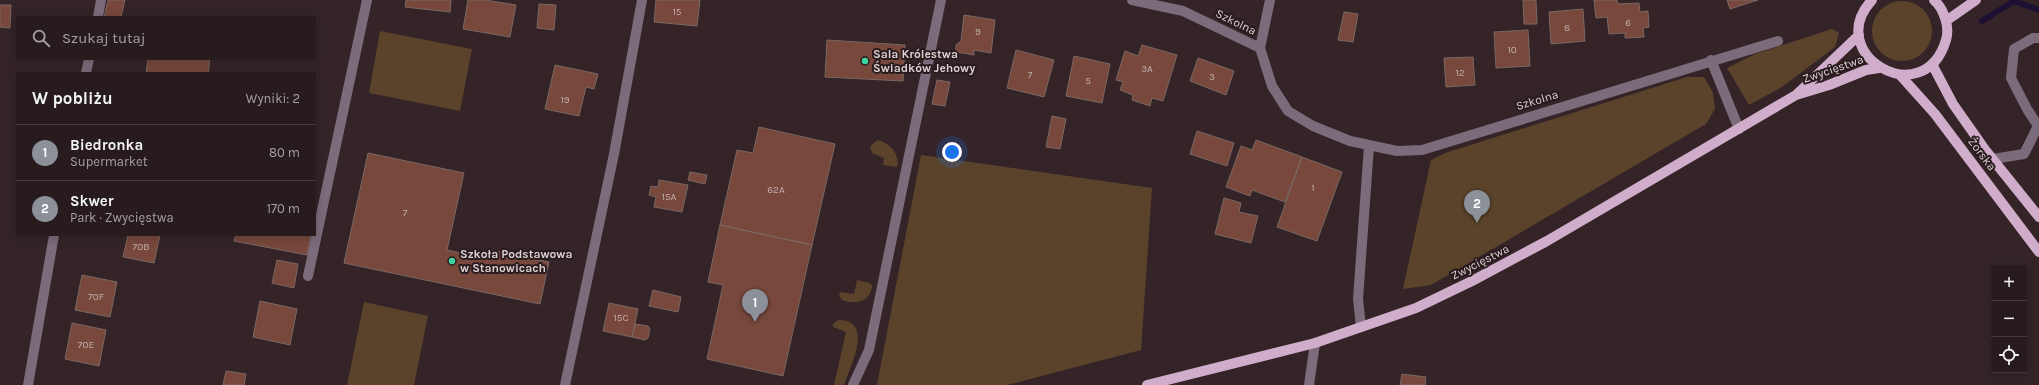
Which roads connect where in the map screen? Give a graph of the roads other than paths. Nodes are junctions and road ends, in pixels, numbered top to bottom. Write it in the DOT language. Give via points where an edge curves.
graph roads {
  1 [pos="101,0"];
  2 [pos="367,0"];
  3 [pos="642,0"];
  4 [pos="941,0"];
  5 [pos="1132,0"];
  6 [pos="1270,0"];
  7 [pos="1872,0"];
  8 [pos="1934,0"];
  9 [pos="1976,0"];
  10 [pos="98,16"];
  11 [pos="1946,21"];
  12 [pos="1859,35"];
  13 [pos="2039,38"];
  14 [pos="1778,41"];
  15 [pos="1260,48"];
  16 [pos="89,60"];
  17 [pos="1711,60"];
  18 [pos="1932,64"];
  19 [pos="1879,68"];
  20 [pos="86,72"];
  21 [pos="1900,75"];
  22 [pos="1796,95"];
  23 [pos="2039,125"];
  24 [pos="1739,128"];
  25 [pos="2035,142"];
  26 [pos="1369,146"];
  27 [pos="1992,159"];
  28 [pos="2039,216"];
  29 [pos="54,236"];
  30 [pos="2039,252"];
  31 [pos="308,276"];
  32 [pos="1361,327"];
  33 [pos="1315,343"];
  34 [pos="28,385"];
  35 [pos="564,385"];
  36 [pos="853,385"];
  37 [pos="1147,385"];
  38 [pos="1310,385"];
  1 -- 10 [label="street"];
  2 -- 31 [label="street"];
  3 -- 35 [label="street" via="614,154"];
  4 -- 36 [label="street" via="869,350"];
  5 -- 15 [label="street, Szkolna" via="1183,11"];
  6 -- 15 [label="street"];
  7 -- 12 [label="main road" via="1863,13"];
  8 -- 11 [label="main road" via="1943,11"];
  9 -- 11 [label="main road"];
  11 -- 18 [label="main road" via="1947,37 1942,52"];
  12 -- 19 [label="main road" via="1866,54"];
  12 -- 22 [label="main road, Zwycięstwa"];
  13 -- 23 [label="street" via="2033,38 2014,49 2011,78"];
  14 -- 17 [label="street, Szkolna"];
  15 -- 26 [label="street, Szkolna" via="1272,86 1288,111 1313,126"];
  16 -- 20 [label="street"];
  17 -- 24 [label="street"];
  17 -- 26 [label="street, Szkolna" via="1422,150 1397,151"];
  18 -- 21 [label="main road" via="1912,74"];
  18 -- 27 [label="main road, Żorska" via="1953,104"];
  19 -- 21 [label="main road"];
  19 -- 22 [label="main road, Zwycięstwa" via="1866,70"];
  21 -- 30 [label="main road, Żorska" via="1943,124"];
  22 -- 24 [label="main road, Zwycięstwa"];
  23 -- 25 [label="street"];
  24 -- 32 [label="main road, Zwycięstwa" via="1502,265 1416,308"];
  25 -- 27 [label="street" via="2024,154"];
  26 -- 32 [label="street" via="1358,299"];
  27 -- 28 [label="main road, Żorska"];
  29 -- 34 [label="street"];
  32 -- 33 [label="main road, Zwycięstwa"];
  33 -- 37 [label="main road, Zwycięstwa"];
  33 -- 38 [label="street"];
}
